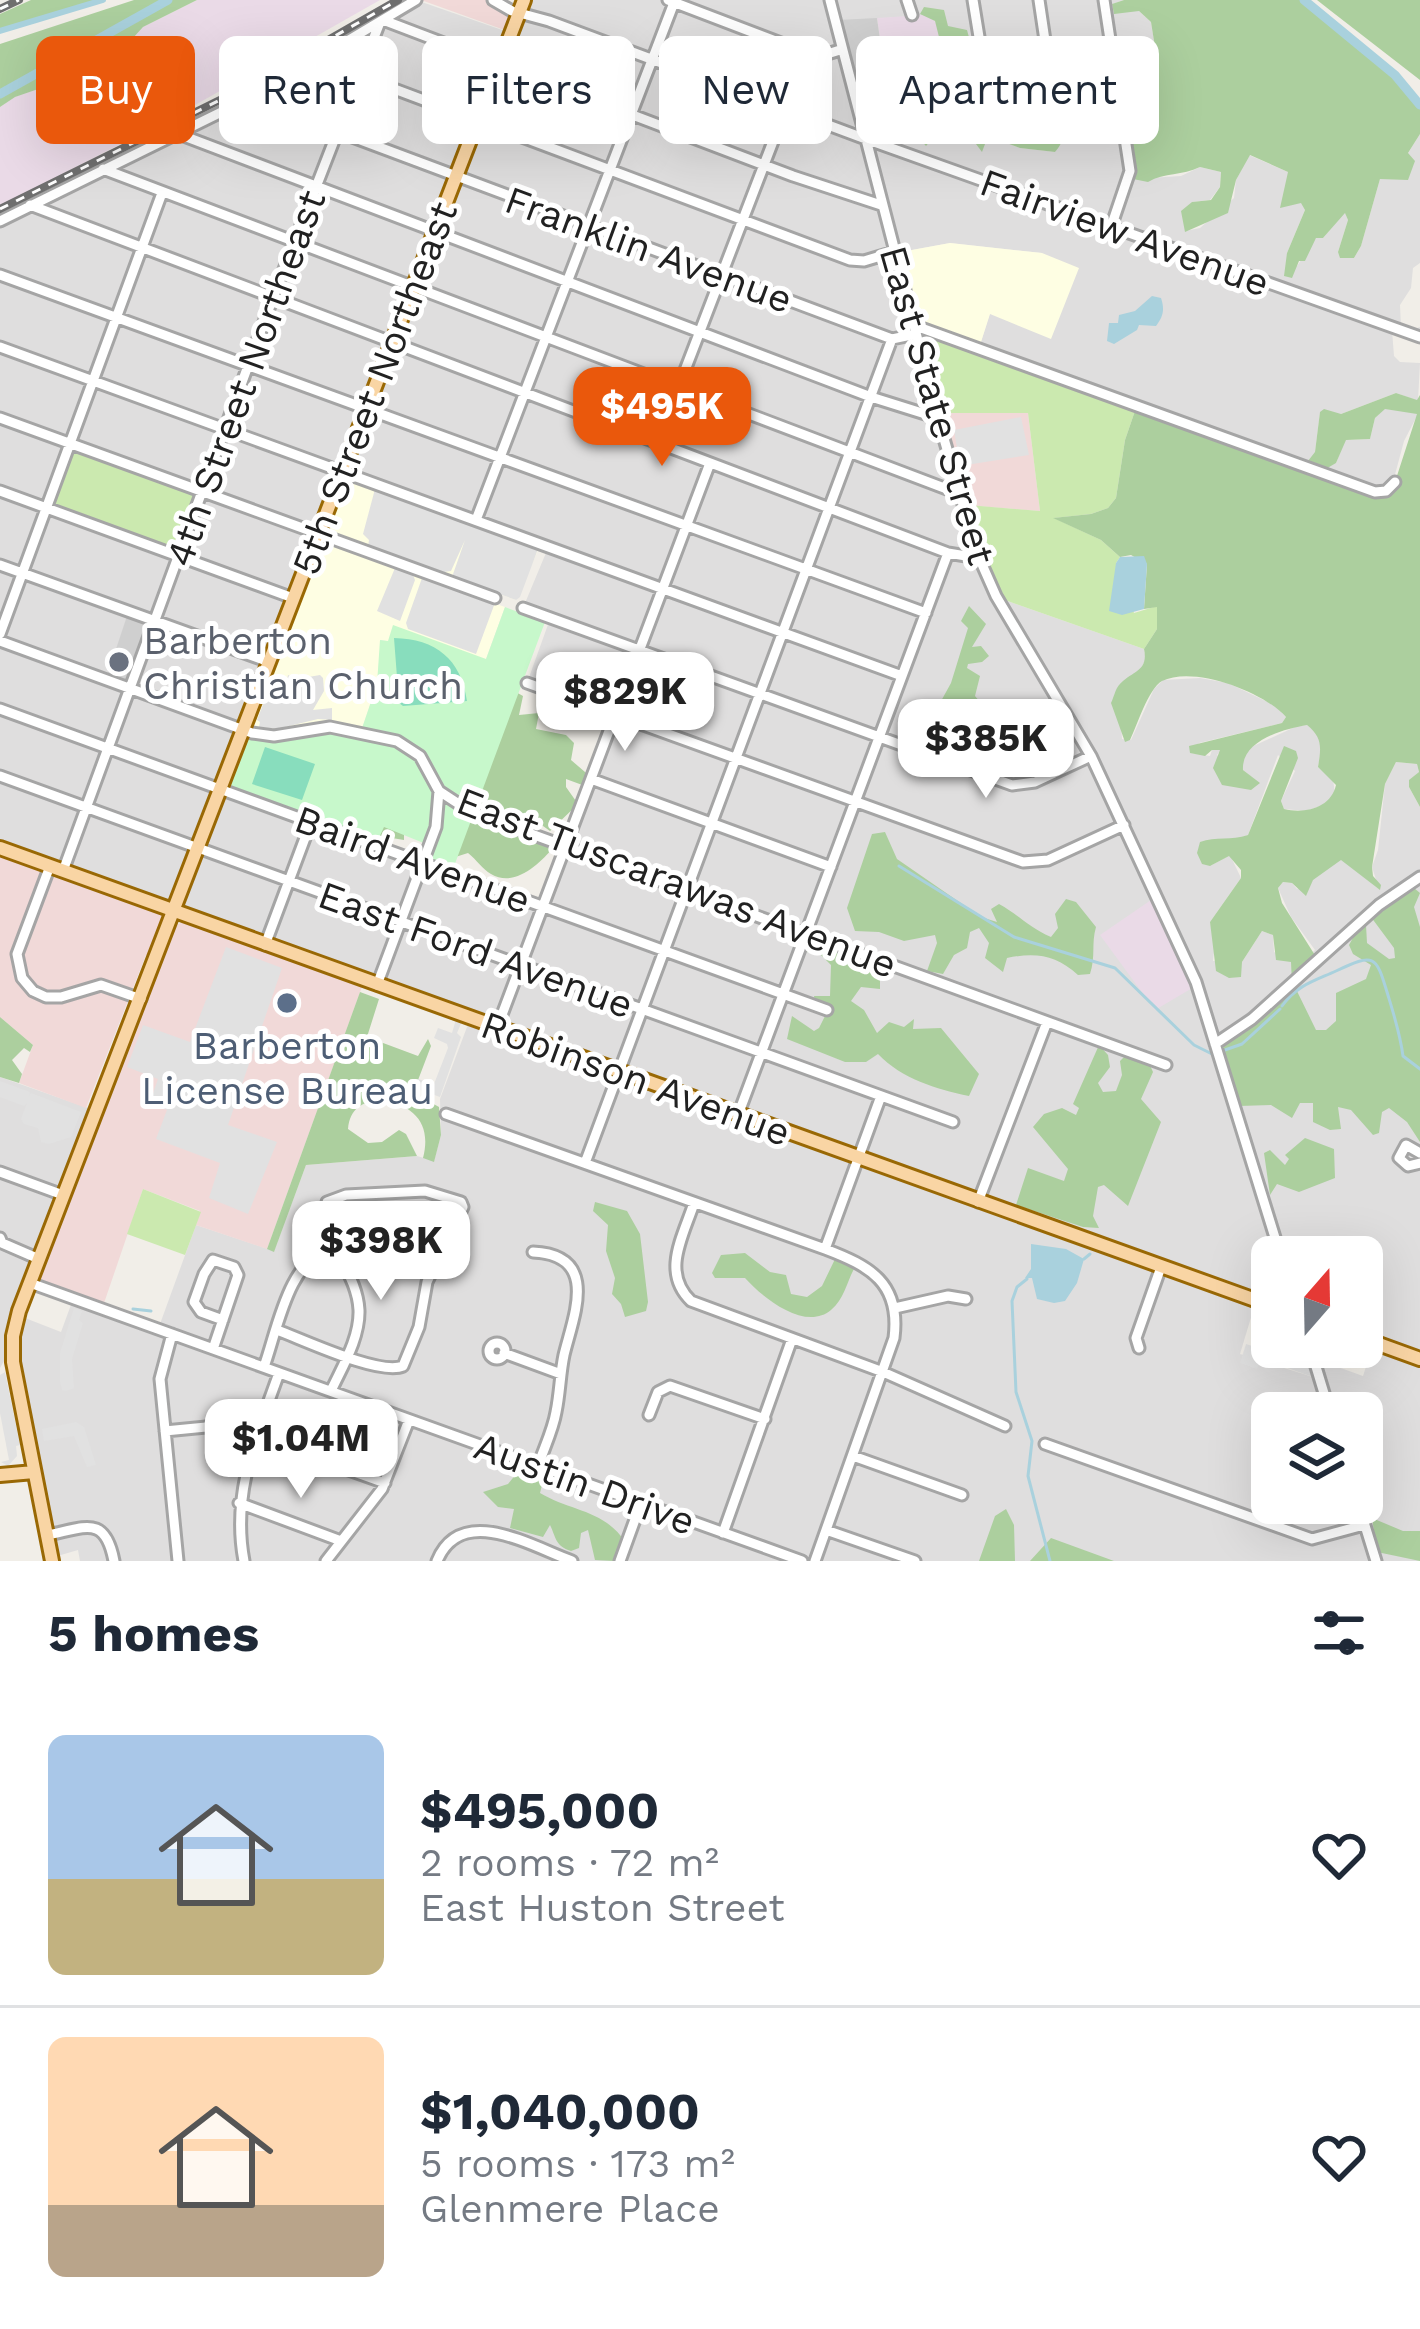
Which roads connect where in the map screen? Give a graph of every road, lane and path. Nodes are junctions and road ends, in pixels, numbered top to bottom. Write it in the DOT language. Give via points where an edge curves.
graph roads {
  1 [pos="416,0"];
  2 [pos="493,0"];
  3 [pos="830,0"];
  4 [pos="907,0"];
  5 [pos="973,0"];
  6 [pos="1039,0"];
  7 [pos="1104,0"];
  8 [pos="672,1"];
  9 [pos="522,6"];
  10 [pos="912,15"];
  11 [pos="381,21"];
  12 [pos="356,36"];
  13 [pos="375,36"];
  14 [pos="510,36"];
  15 [pos="765,36"];
  16 [pos="979,36"];
  17 [pos="1044,36"];
  18 [pos="422,37"];
  19 [pos="840,50"];
  20 [pos="832,52"];
  21 [pos="652,59"];
  22 [pos="659,62"];
  23 [pos="635,104"];
  24 [pos="856,111"];
  25 [pos="635,117"];
  26 [pos="195,141"];
  27 [pos="155,144"];
  28 [pos="333,144"];
  29 [pos="369,144"];
  30 [pos="468,144"];
  31 [pos="539,144"];
  32 [pos="620,144"];
  33 [pos="772,144"];
  34 [pos="865,144"];
  35 [pos="880,144"];
  36 [pos="764,165"];
  37 [pos="103,169"];
  38 [pos="610,170"];
  39 [pos="456,177"];
  40 [pos="316,187"];
  41 [pos="162,193"];
  42 [pos="30,205"];
  43 [pos="881,205"];
  44 [pos="742,220"];
  45 [pos="0,221"];
  46 [pos="588,226"];
  47 [pos="1111,227"];
  48 [pos="435,232"];
  49 [pos="293,243"];
  50 [pos="140,249"];
  51 [pos="894,252"];
  52 [pos="0,275"];
  53 [pos="721,276"];
  54 [pos="567,281"];
  55 [pos="413,288"];
  56 [pos="272,298"];
  57 [pos="116,317"];
  58 [pos="914,330"];
  59 [pos="700,332"];
  60 [pos="1420,337"];
  61 [pos="546,338"];
  62 [pos="892,339"];
  63 [pos="392,344"];
  64 [pos="0,347"];
  65 [pos="248,365"];
  66 [pos="93,381"];
  67 [pos="678,388"];
  68 [pos="524,394"];
  69 [pos="871,397"];
  70 [pos="367,408"];
  71 [pos="0,418"];
  72 [pos="938,418"];
  73 [pos="225,428"];
  74 [pos="657,443"];
  75 [pos="69,444"];
  76 [pos="850,453"];
  77 [pos="500,457"];
  78 [pos="710,464"];
  79 [pos="343,472"];
  80 [pos="1395,482"];
  81 [pos="0,491"];
  82 [pos="202,493"];
  83 [pos="960,494"];
  84 [pos="46,508"];
  85 [pos="829,509"];
  86 [pos="476,520"];
  87 [pos="686,525"];
  88 [pos="319,534"];
  89 [pos="947,553"];
  90 [pos="977,553"];
  91 [pos="179,556"];
  92 [pos="0,565"];
  93 [pos="806,569"];
  94 [pos="23,573"];
  95 [pos="663,588"];
  96 [pos="293,598"];
  97 [pos="495,598"];
  98 [pos="523,608"];
  99 [pos="926,613"];
  100 [pos="155,621"];
  101 [pos="783,631"];
  102 [pos="0,638"];
  103 [pos="639,651"];
  104 [pos="269,662"];
  105 [pos="902,676"];
  106 [pos="526,683"];
  107 [pos="130,688"];
  108 [pos="759,695"];
  109 [pos="0,709"];
  110 [pos="615,715"];
  111 [pos="243,729"];
  112 [pos="879,738"];
  113 [pos="108,748"];
  114 [pos="1091,756"];
  115 [pos="735,758"];
  116 [pos="0,776"];
  117 [pos="591,779"];
  118 [pos="220,789"];
  119 [pos="439,791"];
  120 [pos="855,802"];
  121 [pos="87,807"];
  122 [pos="311,822"];
  123 [pos="711,823"];
  124 [pos="1124,825"];
  125 [pos="565,846"];
  126 [pos="0,848"];
  127 [pos="198,848"];
  128 [pos="422,863"];
  129 [pos="831,867"];
  130 [pos="57,868"];
  131 [pos="1420,877"];
  132 [pos="289,881"];
  133 [pos="686,890"];
  134 [pos="543,907"];
  135 [pos="174,911"];
  136 [pos="400,922"];
  137 [pos="806,934"];
  138 [pos="265,945"];
  139 [pos="663,950"];
  140 [pos="521,965"];
  141 [pos="377,985"];
  142 [pos="783,994"];
  143 [pos="141,999"];
  144 [pos="641,1010"];
  145 [pos="827,1010"];
  146 [pos="1047,1022"];
  147 [pos="497,1028"];
  148 [pos="1214,1044"];
  149 [pos="761,1052"];
  150 [pos="1166,1065"];
  151 [pos="618,1071"];
  152 [pos="881,1096"];
  153 [pos="446,1114"];
  154 [pos="738,1114"];
  155 [pos="953,1122"];
  156 [pos="1420,1153"];
  157 [pos="858,1159"];
  158 [pos="585,1163"];
  159 [pos="1420,1163"];
  160 [pos="0,1172"];
  161 [pos="63,1195"];
  162 [pos="978,1202"];
  163 [pos="694,1203"];
  164 [pos="1274,1236"];
  165 [pos="1,1242"];
  166 [pos="332,1244"];
  167 [pos="825,1250"];
  168 [pos="533,1252"];
  169 [pos="39,1258"];
  170 [pos="1161,1267"];
  171 [pos="30,1283"];
  172 [pos="967,1299"];
  173 [pos="1251,1299"];
  174 [pos="895,1308"];
  175 [pos="0,1319"];
  176 [pos="223,1320"];
  177 [pos="16,1325"];
  178 [pos="277,1330"];
  179 [pos="172,1334"];
  180 [pos="793,1339"];
  181 [pos="1383,1346"];
  182 [pos="1138,1348"];
  183 [pos="213,1349"];
  184 [pos="504,1353"];
  185 [pos="347,1355"];
  186 [pos="1420,1359"];
  187 [pos="263,1367"];
  188 [pos="279,1372"];
  189 [pos="883,1372"];
  190 [pos="561,1374"];
  191 [pos="331,1391"];
  192 [pos="649,1415"];
  193 [pos="764,1419"];
  194 [pos="410,1420"];
  195 [pos="1005,1426"];
  196 [pos="219,1430"];
  197 [pos="164,1431"];
  198 [pos="256,1437"];
  199 [pos="1045,1444"];
  200 [pos="853,1456"];
  201 [pos="538,1466"];
  202 [pos="34,1472"];
  203 [pos="0,1474"];
  204 [pos="385,1483"];
  205 [pos="962,1495"];
  206 [pos="239,1503"];
  207 [pos="641,1503"];
  208 [pos="1364,1525"];
  209 [pos="826,1530"];
  210 [pos="723,1533"];
  211 [pos="47,1534"];
  212 [pos="341,1541"];
  213 [pos="533,1546"];
  214 [pos="52,1561"];
  215 [pos="114,1561"];
  216 [pos="178,1561"];
  217 [pos="244,1561"];
  218 [pos="326,1561"];
  219 [pos="436,1561"];
  220 [pos="527,1561"];
  221 [pos="572,1561"];
  222 [pos="620,1561"];
  223 [pos="802,1561"];
  224 [pos="815,1561"];
  225 [pos="915,1561"];
  226 [pos="1376,1561"];
  1 -- 11 [label="street"];
  2 -- 9 [label="street, Fairview Avenue"];
  3 -- 19 [label="street, East State Street"];
  4 -- 10 [label="street"];
  5 -- 16 [label="street"];
  6 -- 17 [label="street"];
  7 -- 47 [label="street" via="1130,171"];
  8 -- 15 [label="street"];
  8 -- 21 [label="street"];
  9 -- 14 [label="main road, 5th Street Northeast"];
  9 -- 21 [label="street, Fairview Avenue"];
  11 -- 12 [label="street"];
  11 -- 13 [label="street, 4th Street Northeast"];
  11 -- 18 [label="street"];
  19 -- 20 [label="street"];
  19 -- 24 [label="street, East State Street"];
  21 -- 22 [label="street, Fairview Avenue"];
  21 -- 23 [label="street"];
  25 -- 36 [label="street"];
  26 -- 40 [label="street"];
  27 -- 37 [label="street"];
  28 -- 40 [label="street, 4th Street Northeast"];
  29 -- 39 [label="street, Franklin Avenue"];
  30 -- 39 [label="main road, 5th Street Northeast"];
  31 -- 38 [label="street"];
  32 -- 38 [label="street"];
  33 -- 36 [label="street"];
  34 -- 43 [label="street, East State Street"];
  35 -- 47 [label="street, Fairview Avenue"];
  36 -- 43 [label="street"];
  36 -- 44 [label="street"];
  37 -- 41 [label="street"];
  37 -- 42 [label="street"];
  38 -- 44 [label="street"];
  38 -- 46 [label="street"];
  39 -- 46 [label="street, Franklin Avenue"];
  39 -- 48 [label="main road, 5th Street Northeast"];
  40 -- 48 [label="street"];
  40 -- 49 [label="street, 4th Street Northeast"];
  41 -- 49 [label="street"];
  41 -- 50 [label="street"];
  42 -- 45 [label="street"];
  42 -- 50 [label="street"];
  43 -- 51 [label="street, East State Street"];
  44 -- 51 [label="street" via="850,260"];
  44 -- 53 [label="street"];
  46 -- 53 [label="street, Franklin Avenue"];
  46 -- 54 [label="street"];
  47 -- 60 [label="street, Fairview Avenue"];
  48 -- 54 [label="street"];
  48 -- 55 [label="main road, 5th Street Northeast"];
  49 -- 55 [label="street"];
  49 -- 56 [label="street, 4th Street Northeast"];
  50 -- 56 [label="street"];
  50 -- 57 [label="street"];
  51 -- 58 [label="street, East State Street"];
  52 -- 57 [label="street"];
  53 -- 59 [label="street"];
  53 -- 62 [label="street, Franklin Avenue"];
  54 -- 59 [label="street"];
  54 -- 61 [label="street"];
  55 -- 61 [label="street"];
  55 -- 63 [label="main road, 5th Street Northeast"];
  56 -- 63 [label="street"];
  56 -- 65 [label="street, 4th Street Northeast"];
  57 -- 65 [label="street"];
  57 -- 66 [label="street"];
  58 -- 62 [label="street"];
  58 -- 72 [label="street, East State Street"];
  58 -- 80 [label="street" via="1375,492"];
  59 -- 67 [label="street"];
  59 -- 69 [label="street"];
  61 -- 67 [label="street"];
  61 -- 68 [label="street"];
  62 -- 69 [label="street"];
  63 -- 68 [label="street"];
  63 -- 70 [label="main road, 5th Street Northeast"];
  64 -- 66 [label="street"];
  65 -- 70 [label="street"];
  65 -- 73 [label="street, 4th Street Northeast"];
  66 -- 73 [label="street"];
  66 -- 75 [label="street"];
  67 -- 74 [label="street"];
  67 -- 76 [label="street"];
  68 -- 74 [label="street"];
  68 -- 77 [label="street"];
  69 -- 72 [label="street"];
  69 -- 76 [label="street"];
  70 -- 77 [label="street"];
  70 -- 79 [label="main road, 5th Street Northeast"];
  71 -- 75 [label="street"];
  72 -- 83 [label="street, East State Street"];
  73 -- 79 [label="street"];
  73 -- 82 [label="street, 4th Street Northeast"];
  74 -- 78 [label="street"];
  75 -- 82 [label="street"];
  75 -- 84 [label="street"];
  76 -- 83 [label="street"];
  76 -- 85 [label="street"];
  77 -- 86 [label="street"];
  77 -- 87 [label="street"];
  78 -- 85 [label="street"];
  78 -- 87 [label="street"];
  79 -- 86 [label="street"];
  79 -- 88 [label="main road, 5th Street Northeast"];
  81 -- 84 [label="street"];
  82 -- 88 [label="street"];
  82 -- 91 [label="street, 4th Street Northeast"];
  83 -- 90 [label="street, East State Street"];
  84 -- 91 [label="street"];
  84 -- 94 [label="street"];
  85 -- 89 [label="street"];
  85 -- 93 [label="street"];
  86 -- 95 [label="street"];
  87 -- 93 [label="street"];
  87 -- 95 [label="street"];
  88 -- 96 [label="main road, 5th Street Northeast"];
  88 -- 97 [label="street"];
  89 -- 90 [label="street"];
  89 -- 99 [label="street"];
  90 -- 114 [label="street, East State Street"];
  91 -- 96 [label="street"];
  91 -- 100 [label="street, 4th Street Northeast"];
  92 -- 94 [label="street"];
  93 -- 99 [label="street"];
  93 -- 101 [label="street"];
  94 -- 100 [label="street"];
  94 -- 102 [label="street"];
  95 -- 101 [label="street"];
  95 -- 103 [label="street"];
  96 -- 104 [label="main road, 5th Street Northeast"];
  98 -- 103 [label="street"];
  99 -- 105 [label="street"];
  100 -- 104 [label="street"];
  100 -- 107 [label="street, 4th Street Northeast"];
  101 -- 105 [label="street"];
  101 -- 108 [label="street"];
  102 -- 107 [label="street, East Tuscarawas Avenue"];
  103 -- 108 [label="street"];
  103 -- 110 [label="street"];
  104 -- 111 [label="main road, 5th Street Northeast"];
  105 -- 112 [label="street"];
  106 -- 110 [label="street"];
  107 -- 111 [label="street, East Tuscarawas Avenue"];
  107 -- 113 [label="street, 4th Street Northeast"];
  108 -- 112 [label="street"];
  108 -- 115 [label="street"];
  109 -- 113 [label="street, Baird Avenue"];
  110 -- 115 [label="street"];
  110 -- 117 [label="street"];
  111 -- 118 [label="main road, 5th Street Northeast"];
  111 -- 119 [label="street, East Tuscarawas Avenue" via="274,736 330,727 390,739 420,756"];
  112 -- 114 [label="street" via="1015,786"];
  112 -- 120 [label="street"];
  113 -- 118 [label="street, Baird Avenue"];
  113 -- 121 [label="street, 4th Street Northeast"];
  114 -- 124 [label="street, East State Street"];
  115 -- 120 [label="street"];
  115 -- 123 [label="street"];
  116 -- 121 [label="street, East Ford Avenue"];
  117 -- 123 [label="street"];
  117 -- 125 [label="street"];
  118 -- 122 [label="street, Baird Avenue"];
  118 -- 127 [label="main road, 5th Street Northeast"];
  119 -- 125 [label="street, East Tuscarawas Avenue" via="471,812"];
  119 -- 128 [label="street"];
  120 -- 124 [label="street" via="1028,863"];
  120 -- 129 [label="street"];
  121 -- 127 [label="street, East Ford Avenue"];
  121 -- 130 [label="street, 4th Street Northeast"];
  122 -- 128 [label="street, Baird Avenue"];
  122 -- 132 [label="street"];
  123 -- 129 [label="street"];
  123 -- 133 [label="street"];
  124 -- 148 [label="street, East State Street" via="1196,982"];
  125 -- 133 [label="street, East Tuscarawas Avenue"];
  125 -- 134 [label="street"];
  126 -- 130 [label="main road, Robinson Avenue"];
  127 -- 132 [label="street, East Ford Avenue"];
  127 -- 135 [label="main road, 5th Street Northeast"];
  128 -- 134 [label="street, Baird Avenue"];
  128 -- 136 [label="street"];
  129 -- 137 [label="street"];
  130 -- 135 [label="main road, Robinson Avenue"];
  130 -- 143 [label="street, 4th Street Northeast" via="17,954 22,978 46,997 101,985"];
  131 -- 148 [label="street"];
  132 -- 136 [label="street, East Ford Avenue"];
  132 -- 138 [label="street"];
  133 -- 137 [label="street, East Tuscarawas Avenue"];
  133 -- 139 [label="street"];
  134 -- 139 [label="street, Baird Avenue"];
  134 -- 140 [label="street"];
  135 -- 138 [label="main road, Robinson Avenue"];
  135 -- 143 [label="main road, 5th Street Northeast"];
  136 -- 140 [label="street, East Ford Avenue"];
  136 -- 141 [label="street"];
  137 -- 142 [label="street"];
  137 -- 146 [label="street, East Tuscarawas Avenue"];
  138 -- 141 [label="main road, Robinson Avenue"];
  139 -- 142 [label="street, Baird Avenue"];
  139 -- 144 [label="street"];
  140 -- 144 [label="street, East Ford Avenue"];
  140 -- 147 [label="street"];
  141 -- 147 [label="main road, Robinson Avenue"];
  142 -- 145 [label="street, Baird Avenue"];
  142 -- 149 [label="street"];
  143 -- 161 [label="main road, 5th Street Northeast"];
  144 -- 149 [label="street, East Ford Avenue"];
  144 -- 151 [label="street"];
  146 -- 150 [label="street, East Tuscarawas Avenue"];
  146 -- 162 [label="street"];
  147 -- 151 [label="main road, Robinson Avenue"];
  148 -- 164 [label="street, East State Street"];
  149 -- 152 [label="street, East Ford Avenue"];
  149 -- 154 [label="street"];
  151 -- 154 [label="main road, Robinson Avenue"];
  151 -- 158 [label="street"];
  152 -- 155 [label="street, East Ford Avenue"];
  152 -- 157 [label="street"];
  153 -- 158 [label="street"];
  154 -- 157 [label="main road, Robinson Avenue"];
  156 -- 159 [label="street" via="1406,1145 1400,1155 1405,1164"];
  157 -- 162 [label="main road, Robinson Avenue"];
  157 -- 167 [label="street"];
  158 -- 163 [label="street"];
  160 -- 161 [label="street"];
  161 -- 169 [label="main road, 5th Street Northeast"];
  162 -- 170 [label="main road, Robinson Avenue"];
  163 -- 167 [label="street"];
  163 -- 180 [label="street" via="675,1261 684,1295"];
  165 -- 169 [label="street"];
  166 -- 178 [label="street" via="301,1267"];
  166 -- 185 [label="street" via="358,1306"];
  166 -- 185 [label="street" via="327,1202 346,1195 425,1191 463,1207 427,1282 407,1360 395,1370"];
  167 -- 174 [label="street" via="870,1269"];
  168 -- 190 [label="street" via="559,1257 577,1285"];
  169 -- 171 [label="main road, 5th Street Northeast"];
  170 -- 173 [label="main road, Robinson Avenue"];
  170 -- 182 [label="street"];
  171 -- 177 [label="main road, 5th Street Northeast"];
  171 -- 179 [label="street, Austin Drive"];
  172 -- 174 [label="street"];
  174 -- 189 [label="street"];
  175 -- 177 [label="street"];
  176 -- 176 [label="street" via="238,1275 213,1260 194,1302"];
  176 -- 183 [label="street"];
  177 -- 202 [label="main road" via="14,1362"];
  178 -- 185 [label="street"];
  178 -- 187 [label="street"];
  179 -- 183 [label="street, Austin Drive"];
  179 -- 197 [label="street" via="160,1375"];
  180 -- 189 [label="street"];
  180 -- 193 [label="street"];
  181 -- 186 [label="main road"];
  183 -- 187 [label="street, Austin Drive"];
  184 -- 190 [label="street"];
  185 -- 191 [label="street"];
  187 -- 188 [label="street, Austin Drive"];
  188 -- 191 [label="street, Austin Drive"];
  188 -- 198 [label="street"];
  189 -- 195 [label="street"];
  189 -- 200 [label="street"];
  190 -- 201 [label="street"];
  191 -- 194 [label="street, Austin Drive"];
  192 -- 193 [label="street" via="658,1392 670,1386"];
  193 -- 210 [label="street"];
  194 -- 201 [label="street, Austin Drive"];
  194 -- 204 [label="street"];
  196 -- 197 [label="street"];
  197 -- 216 [label="street"];
  198 -- 204 [label="street"];
  198 -- 206 [label="street"];
  199 -- 208 [label="street" via="1312,1539"];
  200 -- 205 [label="street"];
  200 -- 209 [label="street"];
  201 -- 207 [label="street, Austin Drive"];
  202 -- 203 [label="main road"];
  202 -- 211 [label="main road"];
  204 -- 212 [label="street"];
  206 -- 212 [label="street"];
  206 -- 217 [label="street"];
  207 -- 210 [label="street, Austin Drive"];
  207 -- 222 [label="street"];
  208 -- 226 [label="street"];
  209 -- 224 [label="street"];
  209 -- 225 [label="street"];
  210 -- 223 [label="street, Austin Drive"];
  211 -- 214 [label="main road"];
  211 -- 215 [label="street" via="99,1529"];
  212 -- 218 [label="street"];
  213 -- 219 [label="street" via="472,1530 448,1542"];
  213 -- 220 [label="street"];
  213 -- 221 [label="street"];
}
